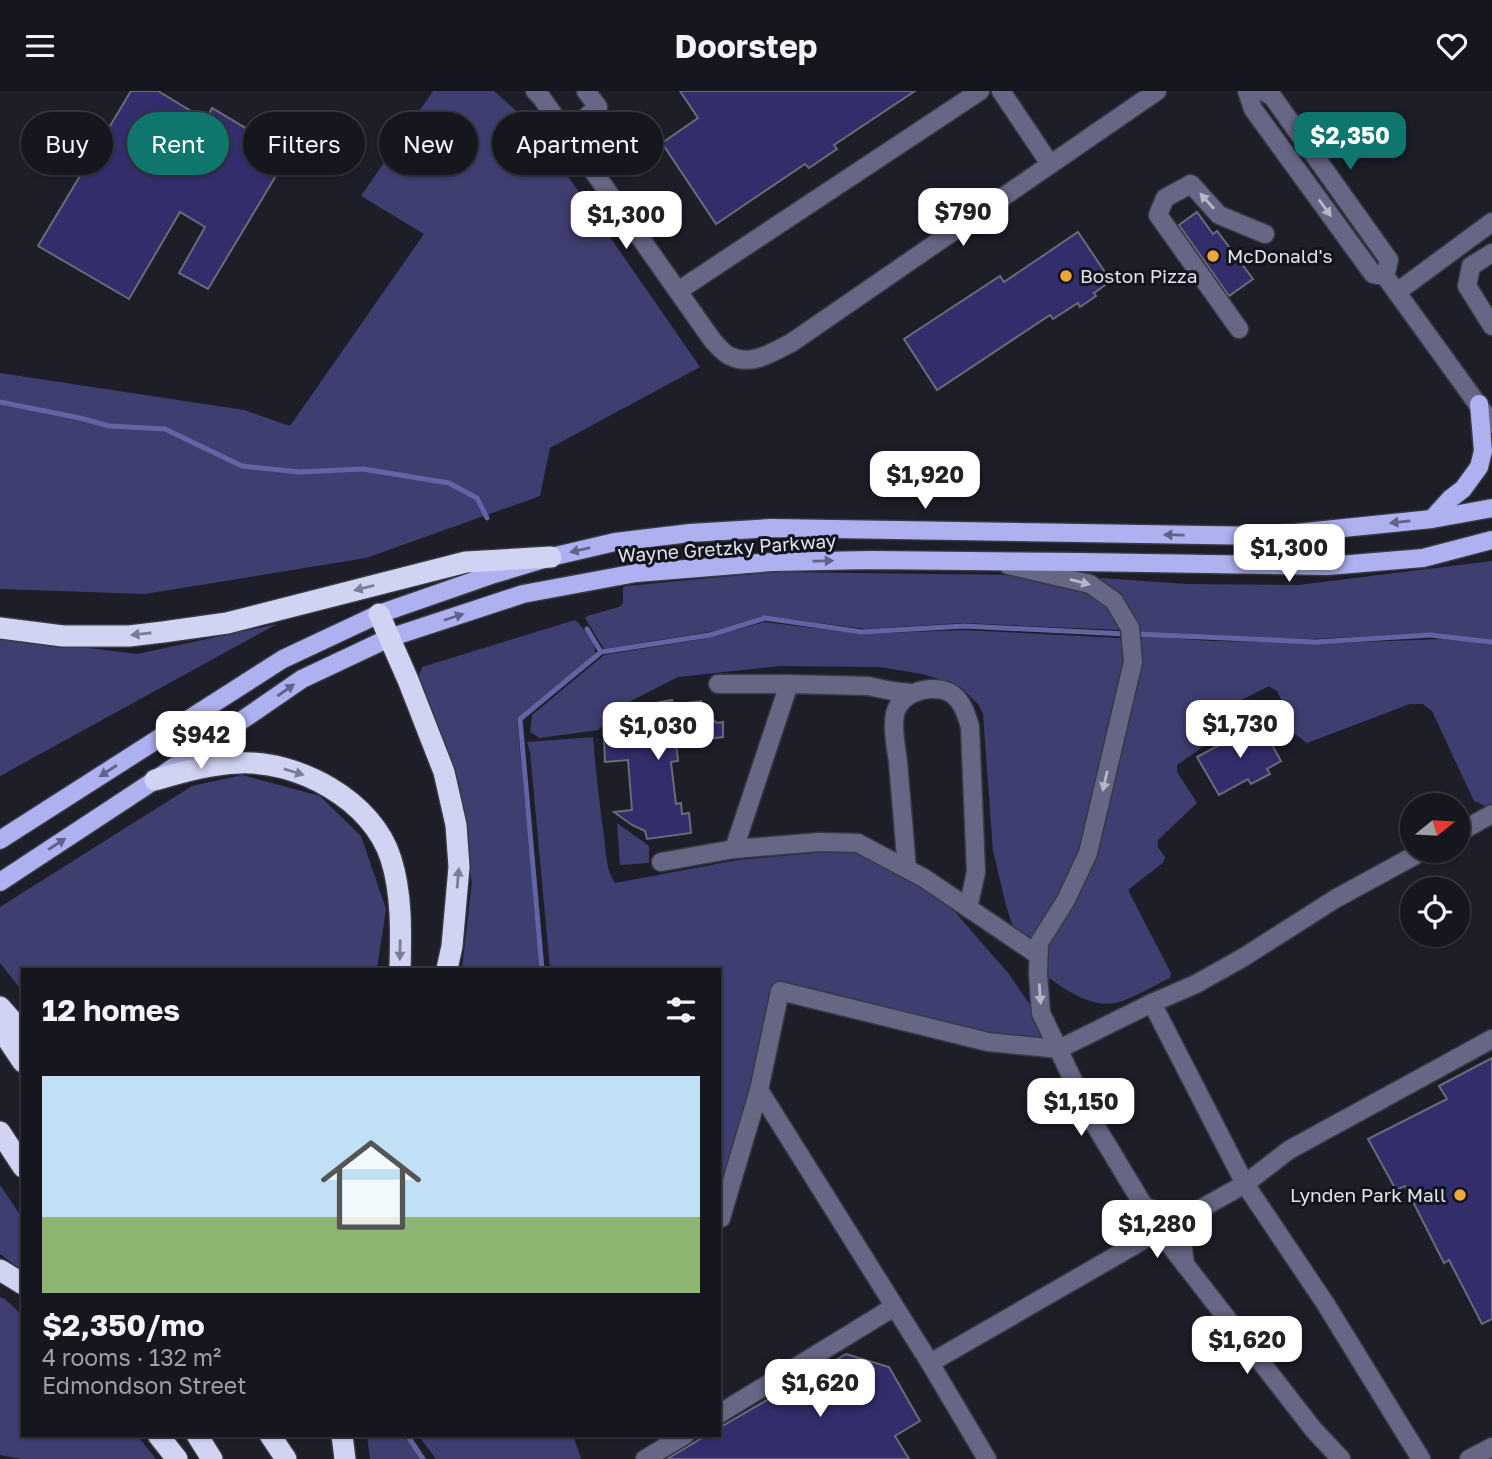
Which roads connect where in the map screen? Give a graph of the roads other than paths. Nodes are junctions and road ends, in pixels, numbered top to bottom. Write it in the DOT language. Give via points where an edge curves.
graph roads {
  1 [pos="535,91"];
  2 [pos="586,91"];
  3 [pos="980,91"];
  4 [pos="1001,91"];
  5 [pos="1157,91"];
  6 [pos="1247,91"];
  7 [pos="1262,91"];
  8 [pos="552,112"];
  9 [pos="592,112"];
  10 [pos="1050,165"];
  11 [pos="596,175"];
  12 [pos="1492,222"];
  13 [pos="1265,234"];
  14 [pos="1492,253"];
  15 [pos="1385,276"];
  16 [pos="678,291"];
  17 [pos="1397,292"];
  18 [pos="1492,326"];
  19 [pos="1239,329"];
  20 [pos="1479,404"];
  21 [pos="1492,424"];
  22 [pos="1492,508"];
  23 [pos="1432,519"];
  24 [pos="1492,540"];
  25 [pos="551,557"];
  26 [pos="990,561"];
  27 [pos="379,614"];
  28 [pos="0,628"];
  29 [pos="389,638"];
  30 [pos="718,684"];
  31 [pos="789,684"];
  32 [pos="911,694"];
  33 [pos="155,780"];
  34 [pos="1492,814"];
  35 [pos="1470,826"];
  36 [pos="0,840"];
  37 [pos="734,849"];
  38 [pos="661,862"];
  39 [pos="1401,863"];
  40 [pos="907,869"];
  41 [pos="0,882"];
  42 [pos="968,908"];
  43 [pos="1038,955"];
  44 [pos="400,968"];
  45 [pos="447,968"];
  46 [pos="1152,1003"];
  47 [pos="0,1007"];
  48 [pos="0,1028"];
  49 [pos="21,1031"];
  50 [pos="1492,1039"];
  51 [pos="1059,1049"];
  52 [pos="21,1059"];
  53 [pos="759,1090"];
  54 [pos="0,1132"];
  55 [pos="21,1164"];
  56 [pos="1245,1184"];
  57 [pos="1144,1206"];
  58 [pos="1193,1213"];
  59 [pos="721,1218"];
  60 [pos="1159,1231"];
  61 [pos="1185,1265"];
  62 [pos="0,1270"];
  63 [pos="21,1284"];
  64 [pos="894,1307"];
  65 [pos="930,1363"];
  66 [pos="721,1413"];
  67 [pos="160,1437"];
  68 [pos="198,1437"];
  69 [pos="271,1437"];
  70 [pos="342,1437"];
  71 [pos="682,1437"];
  72 [pos="1492,1447"];
  73 [pos="177,1459"];
  74 [pos="212,1459"];
  75 [pos="286,1459"];
  76 [pos="345,1459"];
  77 [pos="645,1459"];
  78 [pos="987,1459"];
  79 [pos="1341,1459"];
  80 [pos="1421,1459"];
  81 [pos="1469,1459"];
  1 -- 8 [label="street"];
  2 -- 9 [label="street" via="598,107"];
  3 -- 16 [label="street"];
  4 -- 10 [label="street"];
  5 -- 10 [label="street"];
  6 -- 15 [label="street, one-way" via="1253,109 1373,274"];
  7 -- 15 [label="street" via="1272,96 1390,260"];
  10 -- 16 [label="street" via="768,355 748,361 729,356"];
  11 -- 16 [label="street"];
  12 -- 17 [label="street"];
  13 -- 19 [label="street, one-way" via="1219,215 1191,184 1165,198 1158,215"];
  14 -- 18 [label="street" via="1471,266 1467,286"];
  15 -- 17 [label="street"];
  17 -- 20 [label="street"];
  20 -- 21 [label="street"];
  20 -- 23 [label="main road" via="1483,451 1479,467"];
  22 -- 23 [label="main road, Wayne Gretzky Parkway"];
  23 -- 25 [label="main road, Wayne Gretzky Parkway, one-way" via="1265,536 771,528 615,542"];
  24 -- 26 [label="main road, Wayne Gretzky Parkway" via="1423,558 1327,566"];
  25 -- 27 [label="main road, Wayne Gretzky Parkway"];
  25 -- 28 [label="highway, one-way" via="466,562 227,623 163,632 63,636"];
  29 -- 26 [label="main road, Wayne Gretzky Parkway, one-way" via="523,594 636,573 772,562"];
  26 -- 43 [label="street, one-way" via="1090,583 1114,601 1130,628 1133,662 1088,853 1039,943"];
  27 -- 29 [label="highway"];
  27 -- 36 [label="main road, Wayne Gretzky Parkway, one-way" via="283,659"];
  33 -- 29 [label="main road, Wayne Gretzky Parkway, one-way" via="302,679"];
  45 -- 29 [label="highway, one-way" via="459,867 456,825 444,772"];
  30 -- 31 [label="street"];
  31 -- 32 [label="street" via="868,686"];
  31 -- 37 [label="street"];
  32 -- 40 [label="street" via="895,712 894,722"];
  32 -- 42 [label="street" via="944,690 967,713 976,871"];
  41 -- 33 [label="main road, Wayne Gretzky Parkway, one-way"];
  33 -- 44 [label="highway, one-way" via="241,763 271,766 299,772 365,813 391,857 399,894"];
  34 -- 35 [label="street"];
  37 -- 38 [label="street"];
  37 -- 40 [label="street" via="858,843"];
  39 -- 46 [label="street" via="1196,984"];
  40 -- 42 [label="street"];
  42 -- 43 [label="street"];
  43 -- 51 [label="street, one-way" via="1041,1013"];
  46 -- 51 [label="street"];
  46 -- 56 [label="street"];
  47 -- 49 [label="highway"];
  48 -- 52 [label="highway"];
  50 -- 56 [label="street" via="1289,1150"];
  51 -- 53 [label="street" via="988,1042 780,991"];
  51 -- 57 [label="street" via="1092,1120"];
  53 -- 59 [label="street"];
  53 -- 64 [label="street"];
  54 -- 55 [label="highway"];
  56 -- 58 [label="street"];
  56 -- 80 [label="street"];
  57 -- 58 [label="street" via="1167,1215"];
  57 -- 60 [label="street"];
  58 -- 61 [label="street" via="1182,1240"];
  60 -- 61 [label="street"];
  60 -- 65 [label="street"];
  61 -- 79 [label="street"];
  62 -- 63 [label="highway"];
  64 -- 65 [label="street"];
  64 -- 66 [label="street"];
  65 -- 78 [label="street"];
  67 -- 73 [label="highway"];
  68 -- 74 [label="highway"];
  69 -- 75 [label="highway"];
  70 -- 76 [label="highway"];
  71 -- 77 [label="street"];
  72 -- 81 [label="street"];
}
